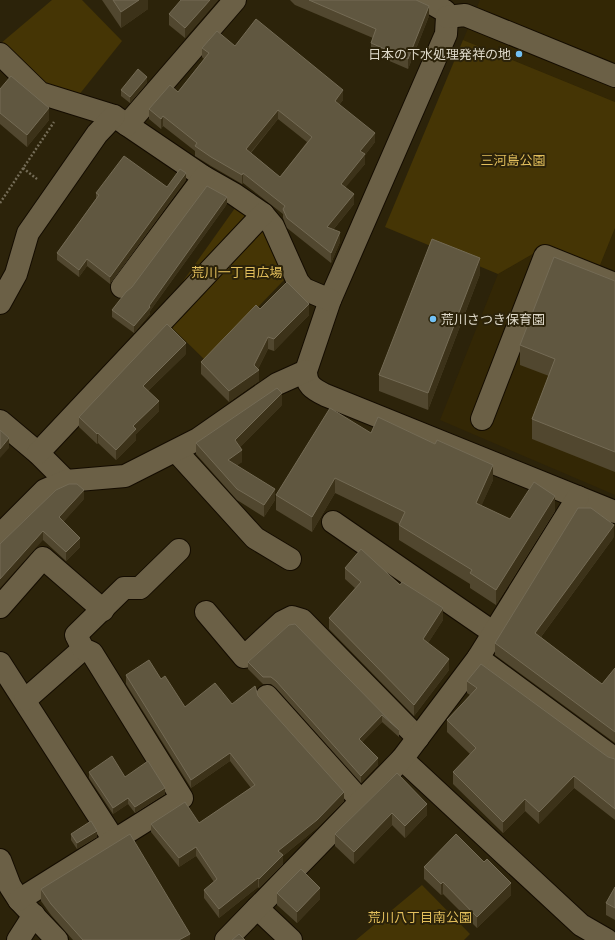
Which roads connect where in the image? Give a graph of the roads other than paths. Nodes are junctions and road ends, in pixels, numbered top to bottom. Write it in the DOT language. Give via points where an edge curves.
graph roads {
  1 [pos="235,0"];
  2 [pos="426,0"];
  3 [pos="462,0"];
  4 [pos="447,17"];
  5 [pos="0,54"];
  6 [pos="615,76"];
  7 [pos="121,121"];
  8 [pos="204,178"];
  9 [pos="263,214"];
  10 [pos="615,284"];
  11 [pos="122,287"];
  12 [pos="330,300"];
  13 [pos="0,303"];
  14 [pos="306,371"];
  15 [pos="482,419"];
  16 [pos="0,421"];
  17 [pos="176,451"];
  18 [pos="38,453"];
  19 [pos="66,481"];
  20 [pos="578,497"];
  21 [pos="615,512"];
  22 [pos="333,522"];
  23 [pos="0,535"];
  24 [pos="179,550"];
  25 [pos="290,560"];
  26 [pos="0,607"];
  27 [pos="103,610"];
  28 [pos="206,612"];
  29 [pos="494,633"];
  30 [pos="83,649"];
  31 [pos="478,658"];
  32 [pos="0,663"];
  33 [pos="267,696"];
  34 [pos="25,700"];
  35 [pos="418,738"];
  36 [pos="402,759"];
  37 [pos="615,759"];
  38 [pos="361,801"];
  39 [pos="114,840"];
  40 [pos="0,860"];
  41 [pos="20,900"];
  42 [pos="258,908"];
  43 [pos="34,916"];
  44 [pos="18,940"];
  45 [pos="57,940"];
  46 [pos="226,940"];
  47 [pos="291,940"];
  48 [pos="607,940"];
  1 -- 7 [label="street"];
  2 -- 4 [label="street" via="445,11"];
  3 -- 4 [label="street"];
  4 -- 6 [label="street" via="465,16"];
  4 -- 12 [label="street" via="446,34"];
  5 -- 7 [label="street" via="40,93"];
  7 -- 8 [label="street"];
  7 -- 13 [label="street" via="97,134 28,233 16,274"];
  8 -- 9 [label="street"];
  8 -- 11 [label="street"];
  9 -- 12 [label="street" via="273,226 298,282 304,288"];
  9 -- 18 [label="street"];
  10 -- 15 [label="street" via="545,256"];
  12 -- 14 [label="street"];
  14 -- 17 [label="street" via="277,384 198,439"];
  14 -- 20 [label="street" via="306,380 311,387 325,395"];
  16 -- 18 [label="street"];
  17 -- 19 [label="street" via="125,476"];
  17 -- 25 [label="street" via="255,538"];
  18 -- 19 [label="street"];
  19 -- 23 [label="street" via="45,490"];
  20 -- 21 [label="street"];
  20 -- 29 [label="street"];
  22 -- 29 [label="street"];
  24 -- 27 [label="street" via="140,588 124,588"];
  26 -- 27 [label="street" via="43,558"];
  27 -- 30 [label="street" via="76,634"];
  28 -- 35 [label="street" via="244,657 282,622 292,617 302,620"];
  29 -- 31 [label="street"];
  30 -- 34 [label="street"];
  30 -- 39 [label="street" via="92,653 182,798"];
  31 -- 35 [label="street"];
  31 -- 37 [label="street"];
  32 -- 34 [label="street"];
  33 -- 38 [label="street"];
  34 -- 39 [label="street"];
  35 -- 36 [label="street"];
  36 -- 38 [label="street"];
  36 -- 48 [label="street" via="581,925"];
  38 -- 42 [label="street"];
  39 -- 41 [label="street"];
  40 -- 41 [label="street" via="10,886"];
  41 -- 43 [label="street"];
  42 -- 46 [label="street"];
  42 -- 47 [label="street"];
  43 -- 44 [label="street"];
  43 -- 45 [label="street"];
}
